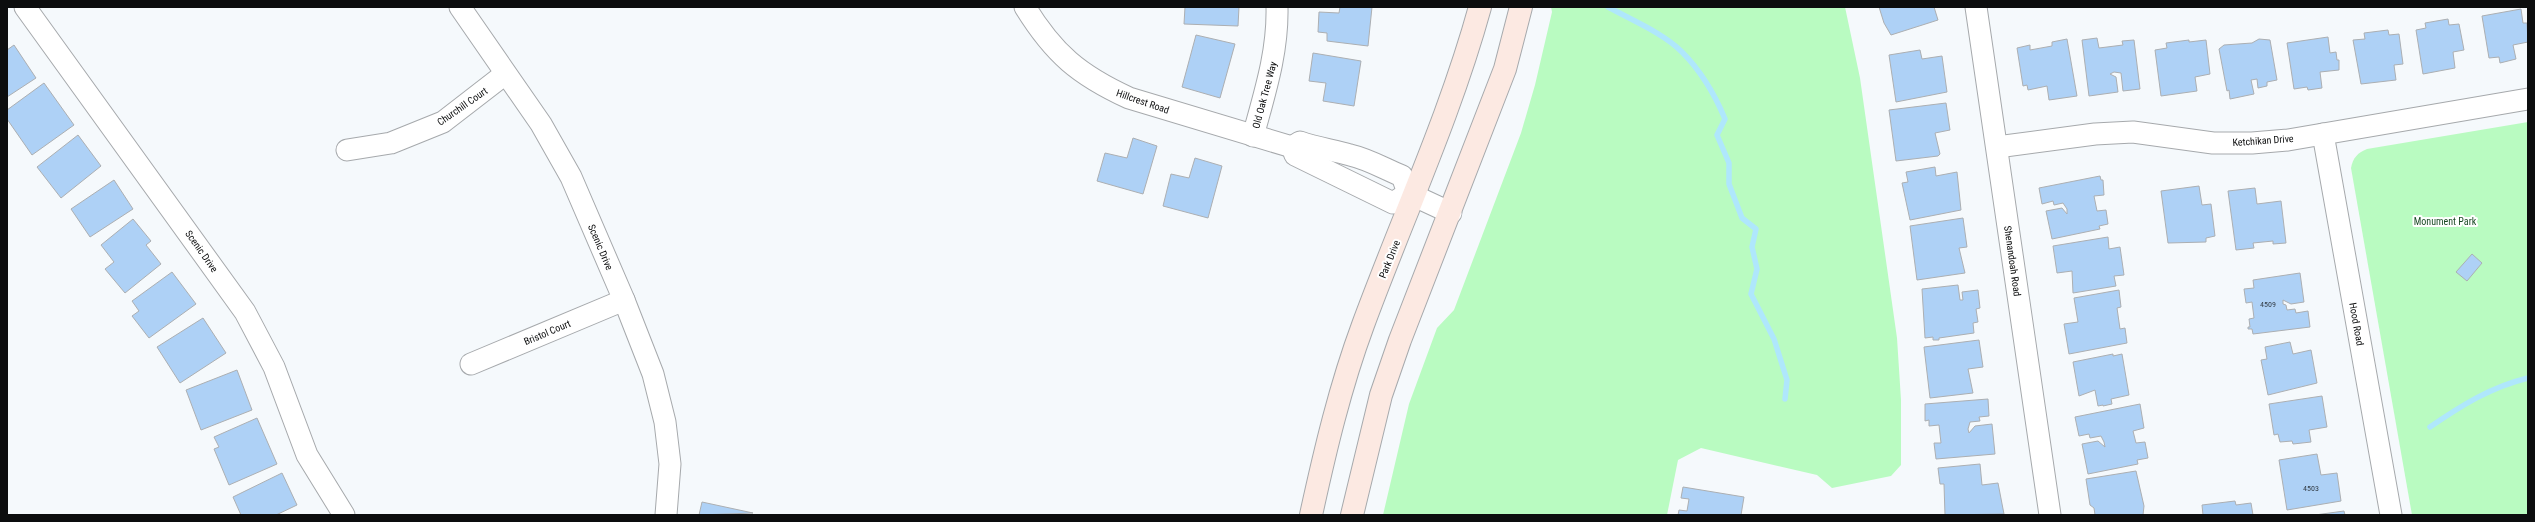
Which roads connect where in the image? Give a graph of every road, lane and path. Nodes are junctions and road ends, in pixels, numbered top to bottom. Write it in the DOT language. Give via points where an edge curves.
graph roads {
  1 [pos="25,7"];
  2 [pos="460,7"];
  3 [pos="1025,7"];
  4 [pos="1277,7"];
  5 [pos="1480,7"];
  6 [pos="1521,7"];
  7 [pos="1976,7"];
  8 [pos="505,74"];
  9 [pos="2528,99"];
  10 [pos="2323,134"];
  11 [pos="1253,136"];
  12 [pos="1292,147"];
  13 [pos="1997,147"];
  14 [pos="347,150"];
  15 [pos="1342,153"];
  16 [pos="1333,175"];
  17 [pos="1411,195"];
  18 [pos="1451,213"];
  19 [pos="624,300"];
  20 [pos="471,364"];
  21 [pos="344,515"];
  22 [pos="666,515"];
  23 [pos="1311,515"];
  24 [pos="1352,515"];
  25 [pos="2050,515"];
  26 [pos="2391,515"];
  1 -- 21 [label="street, Scenic Drive" via="245,312 274,367 307,455"];
  2 -- 8 [label="street, Scenic Drive"];
  3 -- 11 [label="street, Hillcrest Road" via="1044,37 1062,56 1104,87 1129,98"];
  4 -- 11 [label="street, Old Oak Tree Way" via="1277,30 1271,73"];
  5 -- 17 [label="street, Park Drive" via="1467,57"];
  6 -- 18 [label="street" via="1505,69"];
  7 -- 13 [label="street, Shenandoah Road"];
  8 -- 14 [label="street, Churchill Court" via="443,122 391,143"];
  8 -- 19 [label="street, Scenic Drive" via="540,124 571,177"];
  9 -- 10 [label="street, Ketchikan Drive"];
  10 -- 13 [label="street, Ketchikan Drive" via="2252,143 2213,143 2133,132 2095,134"];
  10 -- 26 [label="street, Hood Road"];
  11 -- 12 [label="street, Hillcrest Road"];
  12 -- 15 [label="street, Hillcrest Road" via="1300,142"];
  12 -- 16 [label="street" via="1295,156"];
  13 -- 25 [label="street, Shenandoah Road"];
  15 -- 16 [label="street"];
  15 -- 17 [label="street, Hillcrest Road" via="1402,176"];
  16 -- 17 [label="street" via="1392,203"];
  17 -- 18 [label="street"];
  17 -- 23 [label="street, Park Drive" via="1343,384"];
  18 -- 24 [label="street" via="1400,340 1381,395"];
  19 -- 20 [label="street, Bristol Court"];
  19 -- 22 [label="street, Scenic Drive" via="653,374 666,422 670,464"];
}
